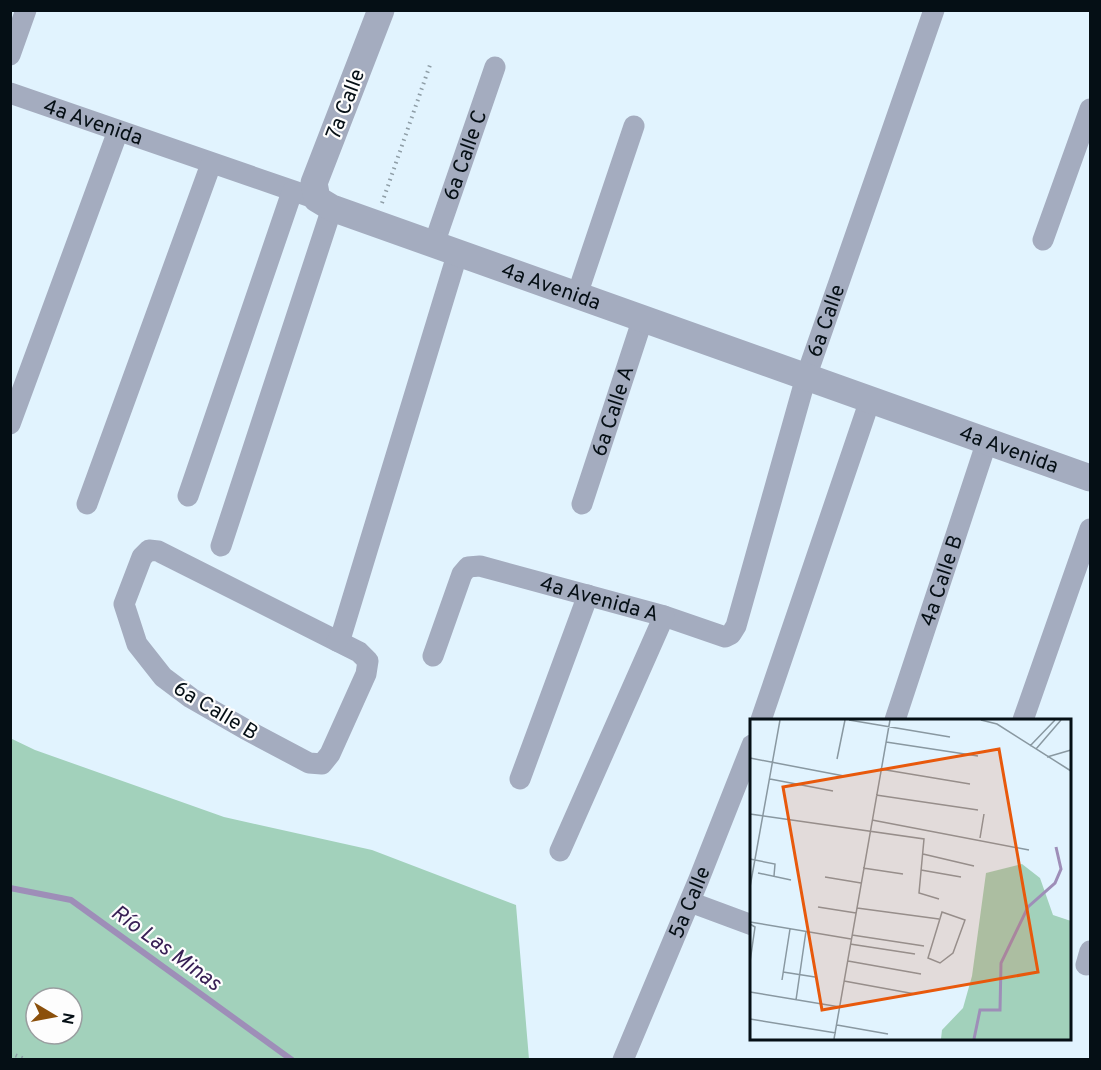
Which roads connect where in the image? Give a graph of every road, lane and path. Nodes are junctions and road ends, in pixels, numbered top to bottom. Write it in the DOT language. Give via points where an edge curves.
graph roads {
  1 [pos="26,10"];
  2 [pos="381,10"];
  3 [pos="934,10"];
  4 [pos="10,55"];
  5 [pos="431,62"];
  6 [pos="495,67"];
  7 [pos="10,93"];
  8 [pos="1090,109"];
  9 [pos="634,126"];
  10 [pos="118,131"];
  11 [pos="211,164"];
  12 [pos="314,200"];
  13 [pos="375,222"];
  14 [pos="1043,240"];
  15 [pos="446,248"];
  16 [pos="577,295"];
  17 [pos="643,318"];
  18 [pos="806,376"];
  19 [pos="870,400"];
  20 [pos="10,424"];
  21 [pos="987,441"];
  22 [pos="1090,478"];
  23 [pos="188,496"];
  24 [pos="87,504"];
  25 [pos="582,504"];
  26 [pos="1090,529"];
  27 [pos="221,546"];
  28 [pos="588,595"];
  29 [pos="664,616"];
  30 [pos="731,634"];
  31 [pos="337,640"];
  32 [pos="433,656"];
  33 [pos="761,719"];
  34 [pos="895,719"];
  35 [pos="1023,719"];
  36 [pos="750,750"];
  37 [pos="520,779"];
  38 [pos="560,851"];
  39 [pos="690,902"];
  40 [pos="750,924"];
  41 [pos="10,1053"];
  42 [pos="27,1059"];
  43 [pos="623,1059"];
  1 -- 4 [label="street"];
  2 -- 12 [label="street, 7a Calle" via="315,183"];
  3 -- 18 [label="street, 6a Calle"];
  5 -- 13 [label="path"];
  6 -- 15 [label="street, 6a Calle C"];
  7 -- 10 [label="street, 4a Avenida"];
  8 -- 14 [label="street"];
  9 -- 16 [label="street"];
  10 -- 11 [label="street, 4a Avenida"];
  10 -- 20 [label="street"];
  11 -- 12 [label="street, 4a Avenida"];
  11 -- 24 [label="street"];
  12 -- 13 [label="street, 4a Avenida"];
  12 -- 23 [label="street"];
  12 -- 27 [label="street"];
  13 -- 15 [label="street, 4a Avenida"];
  15 -- 16 [label="street, 4a Avenida"];
  15 -- 31 [label="street"];
  16 -- 17 [label="street, 4a Avenida"];
  17 -- 18 [label="street, 4a Avenida"];
  17 -- 25 [label="street, 6a Calle A"];
  18 -- 19 [label="street, 4a Avenida"];
  18 -- 30 [label="street, 6a Calle"];
  19 -- 21 [label="street, 4a Avenida"];
  19 -- 33 [label="street"];
  21 -- 22 [label="street, 4a Avenida"];
  21 -- 34 [label="street, 4a Calle B"];
  26 -- 35 [label="street"];
  28 -- 29 [label="street, 4a Avenida A"];
  28 -- 32 [label="street, 4a Avenida A" via="480,566 468,567 462,574"];
  28 -- 37 [label="street"];
  29 -- 30 [label="street, 4a Avenida A" via="725,637"];
  29 -- 38 [label="street"];
  31 -- 31 [label="street, 6a Calle B" via="368,661 366,674 330,754 322,764 309,763 190,698 163,677 137,644 124,604 142,557 149,550"];
  36 -- 39 [label="street, 5a Calle"];
  39 -- 40 [label="street"];
  39 -- 43 [label="street, 5a Calle"];
  41 -- 42 [label="path"];
}
